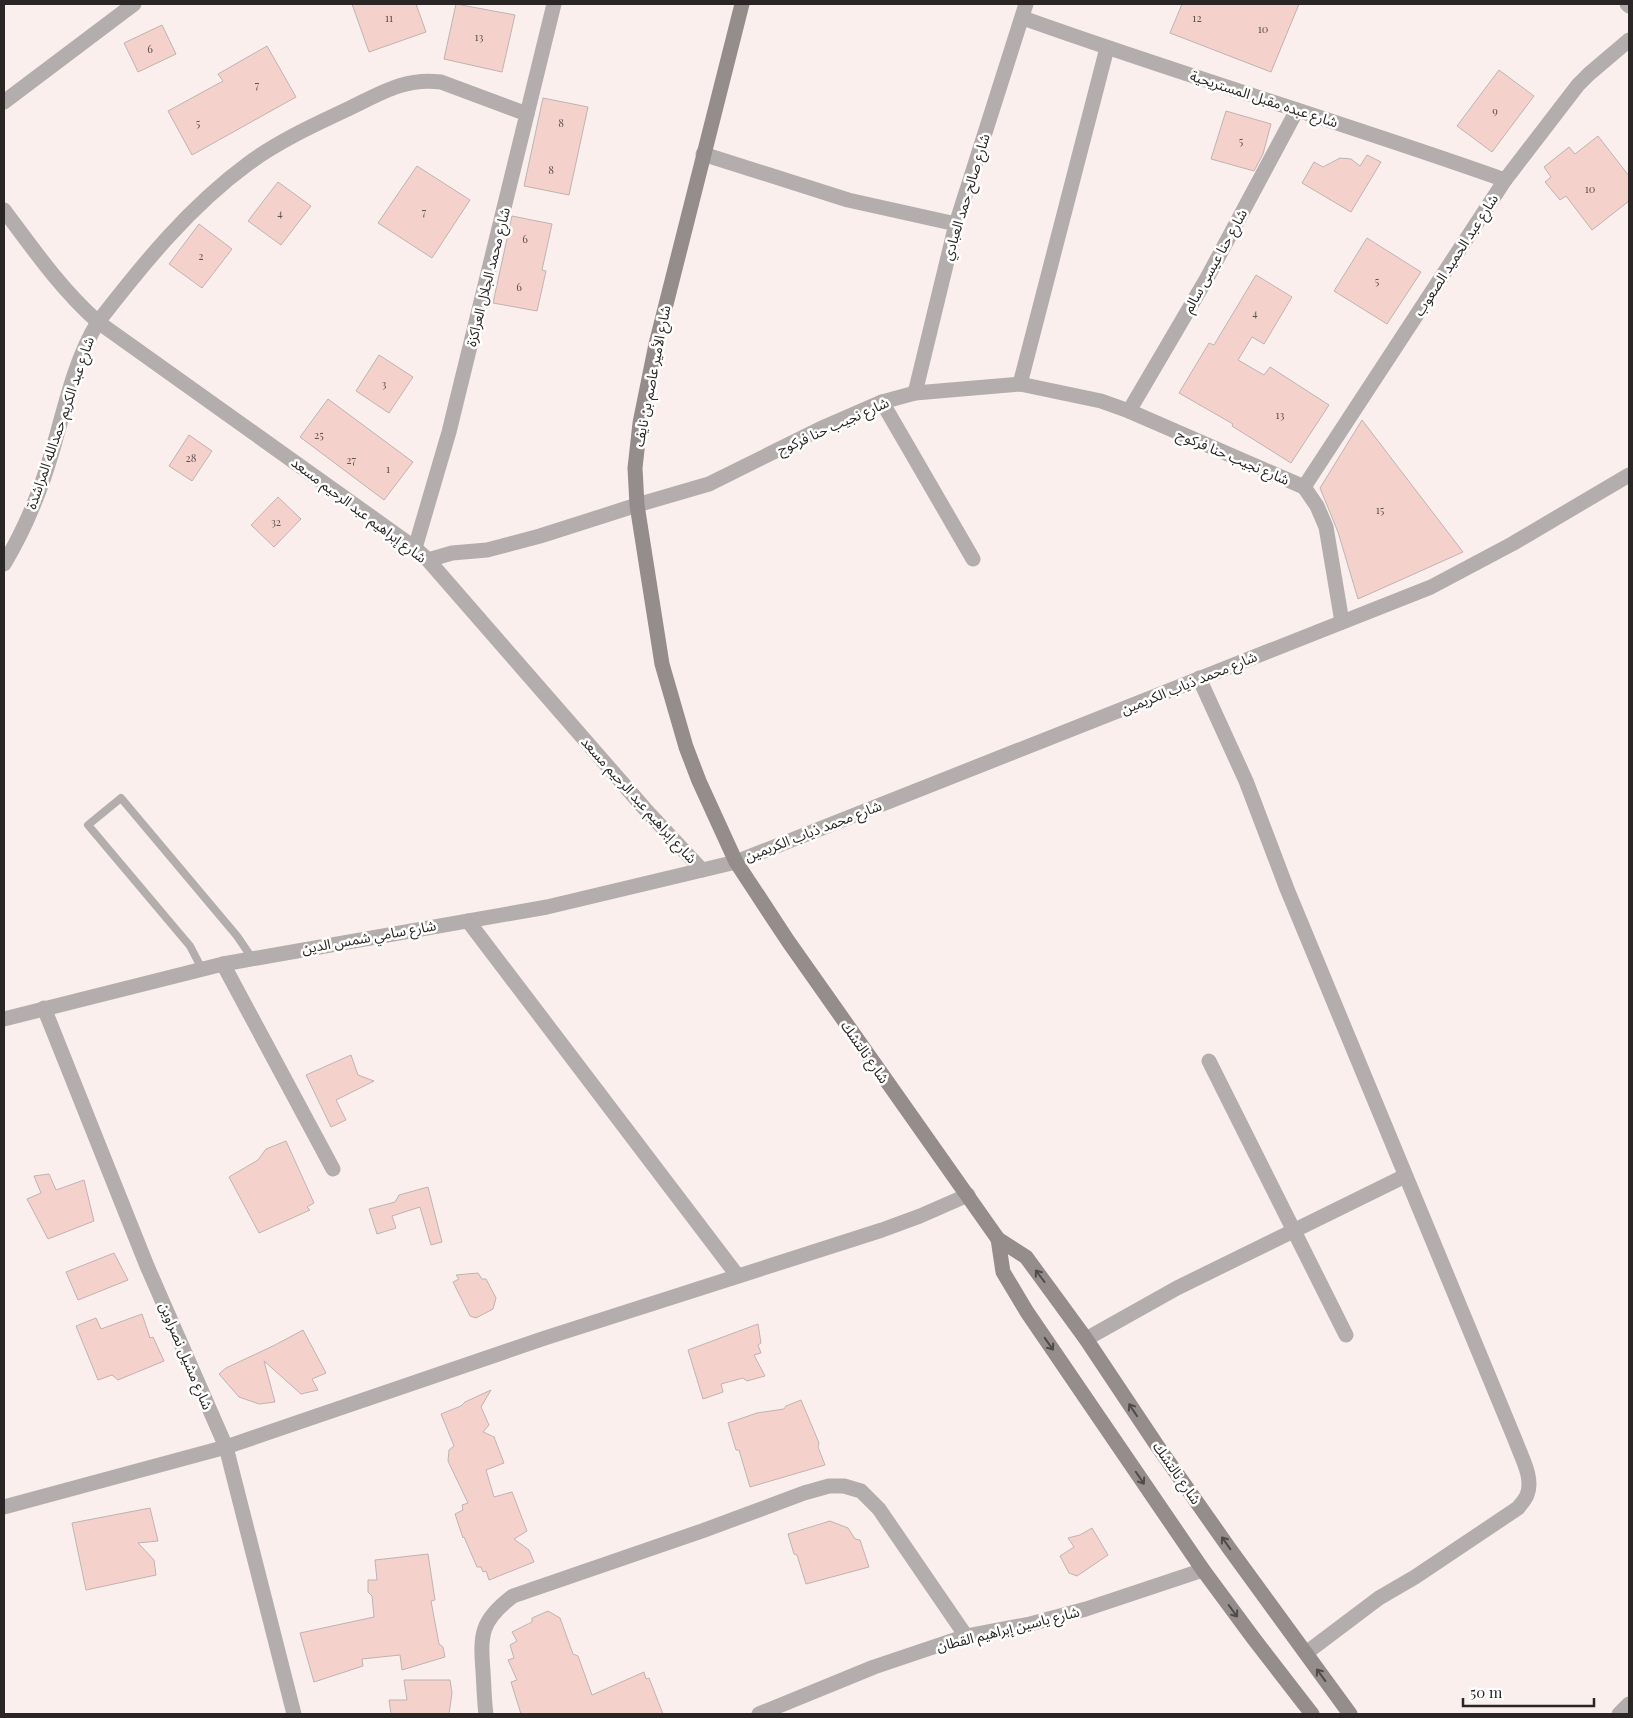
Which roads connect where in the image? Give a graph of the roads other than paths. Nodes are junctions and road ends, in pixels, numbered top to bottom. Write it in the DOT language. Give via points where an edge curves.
graph roads {
  1 [pos="134,4"];
  2 [pos="554,4"];
  3 [pos="742,4"];
  4 [pos="1025,11"];
  5 [pos="1629,40"];
  6 [pos="1107,48"];
  7 [pos="4,102"];
  8 [pos="1298,110"];
  9 [pos="527,114"];
  10 [pos="703,154"];
  11 [pos="1505,180"];
  12 [pos="4,210"];
  13 [pos="956,224"];
  14 [pos="98,322"];
  15 [pos="1020,384"];
  16 [pos="915,393"];
  17 [pos="882,402"];
  18 [pos="1130,411"];
  19 [pos="1629,475"];
  20 [pos="1304,487"];
  21 [pos="638,505"];
  22 [pos="415,548"];
  23 [pos="973,559"];
  24 [pos="428,560"];
  25 [pos="4,564"];
  26 [pos="1342,622"];
  27 [pos="1199,678"];
  28 [pos="736,862"];
  29 [pos="702,870"];
  30 [pos="468,921"];
  31 [pos="252,958"];
  32 [pos="223,964"];
  33 [pos="202,969"];
  34 [pos="44,1008"];
  35 [pos="4,1019"];
  36 [pos="1209,1061"];
  37 [pos="333,1169"];
  38 [pos="1405,1176"];
  39 [pos="968,1195"];
  40 [pos="1295,1230"];
  41 [pos="998,1239"];
  42 [pos="737,1275"];
  43 [pos="1346,1335"];
  44 [pos="1086,1339"];
  45 [pos="226,1448"];
  46 [pos="4,1507"];
  47 [pos="1203,1570"];
  48 [pos="966,1636"];
  49 [pos="1306,1653"];
  50 [pos="1629,1704"];
  51 [pos="294,1714"];
  52 [pos="486,1714"];
  53 [pos="759,1714"];
  54 [pos="1312,1714"];
  55 [pos="1350,1714"];
  56 [pos="1619,1714"];
  1 -- 7 [label="street"];
  2 -- 9 [label="street, شارع محمد الجلال العراكزة"];
  3 -- 10 [label="main road, شارع الأمير عاصم بن نايف"];
  4 -- 6 [label="street, شارع عبده مقبل المستريحية"];
  4 -- 13 [label="street, شارع صالح حمد العبادي"];
  5 -- 11 [label="street, شارع عبد الحميد الصعوب" via="1578,85"];
  6 -- 8 [label="street, شارع عبده مقبل المستريحية"];
  6 -- 15 [label="street"];
  8 -- 11 [label="street, شارع عبده مقبل المستريحية"];
  8 -- 18 [label="street, شارع حنا عيسى سالم"];
  9 -- 14 [label="street, شارع عبد الكريم حمدالله المراشدة" via="441,82 430,81 400,85 351,107 262,154 226,181 175,229"];
  9 -- 22 [label="street, شارع محمد الجلال العراكزة" via="449,432"];
  10 -- 13 [label="street" via="848,200"];
  10 -- 21 [label="main road, شارع الأمير عاصم بن نايف" via="640,423 635,468"];
  11 -- 20 [label="street, شارع عبد الحميد الصعوب"];
  12 -- 14 [label="street, شارع إبراهيم عبد الرحيم مسعد" via="50,272"];
  13 -- 16 [label="street, شارع صالح حمد العبادي"];
  14 -- 22 [label="street, شارع إبراهيم عبد الرحيم مسعد"];
  14 -- 25 [label="street, شارع عبد الكريم حمدالله المراشدة" via="81,354 40,486"];
  15 -- 16 [label="street, شارع نجيب حنا فركوح"];
  15 -- 18 [label="street, شارع نجيب حنا فركوح" via="1101,401"];
  16 -- 17 [label="street, شارع نجيب حنا فركوح"];
  17 -- 21 [label="street, شارع نجيب حنا فركوح" via="709,484"];
  17 -- 23 [label="street"];
  18 -- 20 [label="street, شارع نجيب حنا فركوح"];
  19 -- 26 [label="street, شارع محمد ذياب الكريمين" via="1431,587"];
  20 -- 26 [label="street, شارع نجيب حنا فركوح" via="1326,527"];
  21 -- 24 [label="street, شارع نجيب حنا فركوح" via="487,550 452,553"];
  21 -- 28 [label="main road, شارع الأمير عاصم بن نايف" via="662,664 686,748"];
  22 -- 24 [label="street, شارع إبراهيم عبد الرحيم مسعد"];
  24 -- 29 [label="street, شارع إبراهيم عبد الرحيم مسعد" via="644,809"];
  26 -- 27 [label="street, شارع محمد ذياب الكريمين"];
  27 -- 28 [label="street, شارع محمد ذياب الكريمين"];
  27 -- 38 [label="street" via="1246,781"];
  28 -- 29 [label="street, شارع سامي شمس الدين"];
  28 -- 39 [label="main road, شارع نالتشك" via="815,980"];
  29 -- 30 [label="street, شارع سامي شمس الدين" via="547,907"];
  30 -- 31 [label="street, شارع سامي شمس الدين"];
  30 -- 42 [label="street"];
  31 -- 32 [label="street, شارع سامي شمس الدين"];
  31 -- 33 [label="lane" via="121,798 88,826 190,946"];
  32 -- 33 [label="street, شارع سامي شمس الدين"];
  32 -- 37 [label="street"];
  33 -- 34 [label="street, شارع سامي شمس الدين"];
  34 -- 35 [label="street, شارع سامي شمس الدين"];
  34 -- 45 [label="street, شارع مشيل نصراوين" via="147,1266"];
  36 -- 40 [label="street"];
  38 -- 40 [label="street"];
  38 -- 49 [label="street" via="1516,1442 1528,1476 1529,1489 1518,1508 1379,1598"];
  39 -- 41 [label="main road, شارع نالتشك"];
  39 -- 42 [label="street" via="882,1230"];
  40 -- 43 [label="street"];
  40 -- 44 [label="street" via="1177,1288"];
  44 -- 41 [label="main road, شارع نالتشك, one-way" via="1026,1257"];
  41 -- 47 [label="main road, شارع نالتشك, one-way" via="1002,1272"];
  42 -- 45 [label="street"];
  49 -- 44 [label="main road, شارع نالتشك, one-way" via="1229,1548"];
  45 -- 46 [label="street"];
  45 -- 51 [label="street, شارع مشيل نصراوين"];
  47 -- 48 [label="street, شارع ياسين إبراهيم القطان" via="1086,1609"];
  47 -- 54 [label="main road, شارع نالتشك, one-way"];
  48 -- 52 [label="street" via="879,1509 861,1491 829,1486 513,1596 499,1606 483,1632"];
  48 -- 53 [label="street, شارع ياسين إبراهيم القطان" via="874,1667"];
  55 -- 49 [label="main road, شارع نالتشك, one-way"];
  50 -- 56 [label="street"];
}
